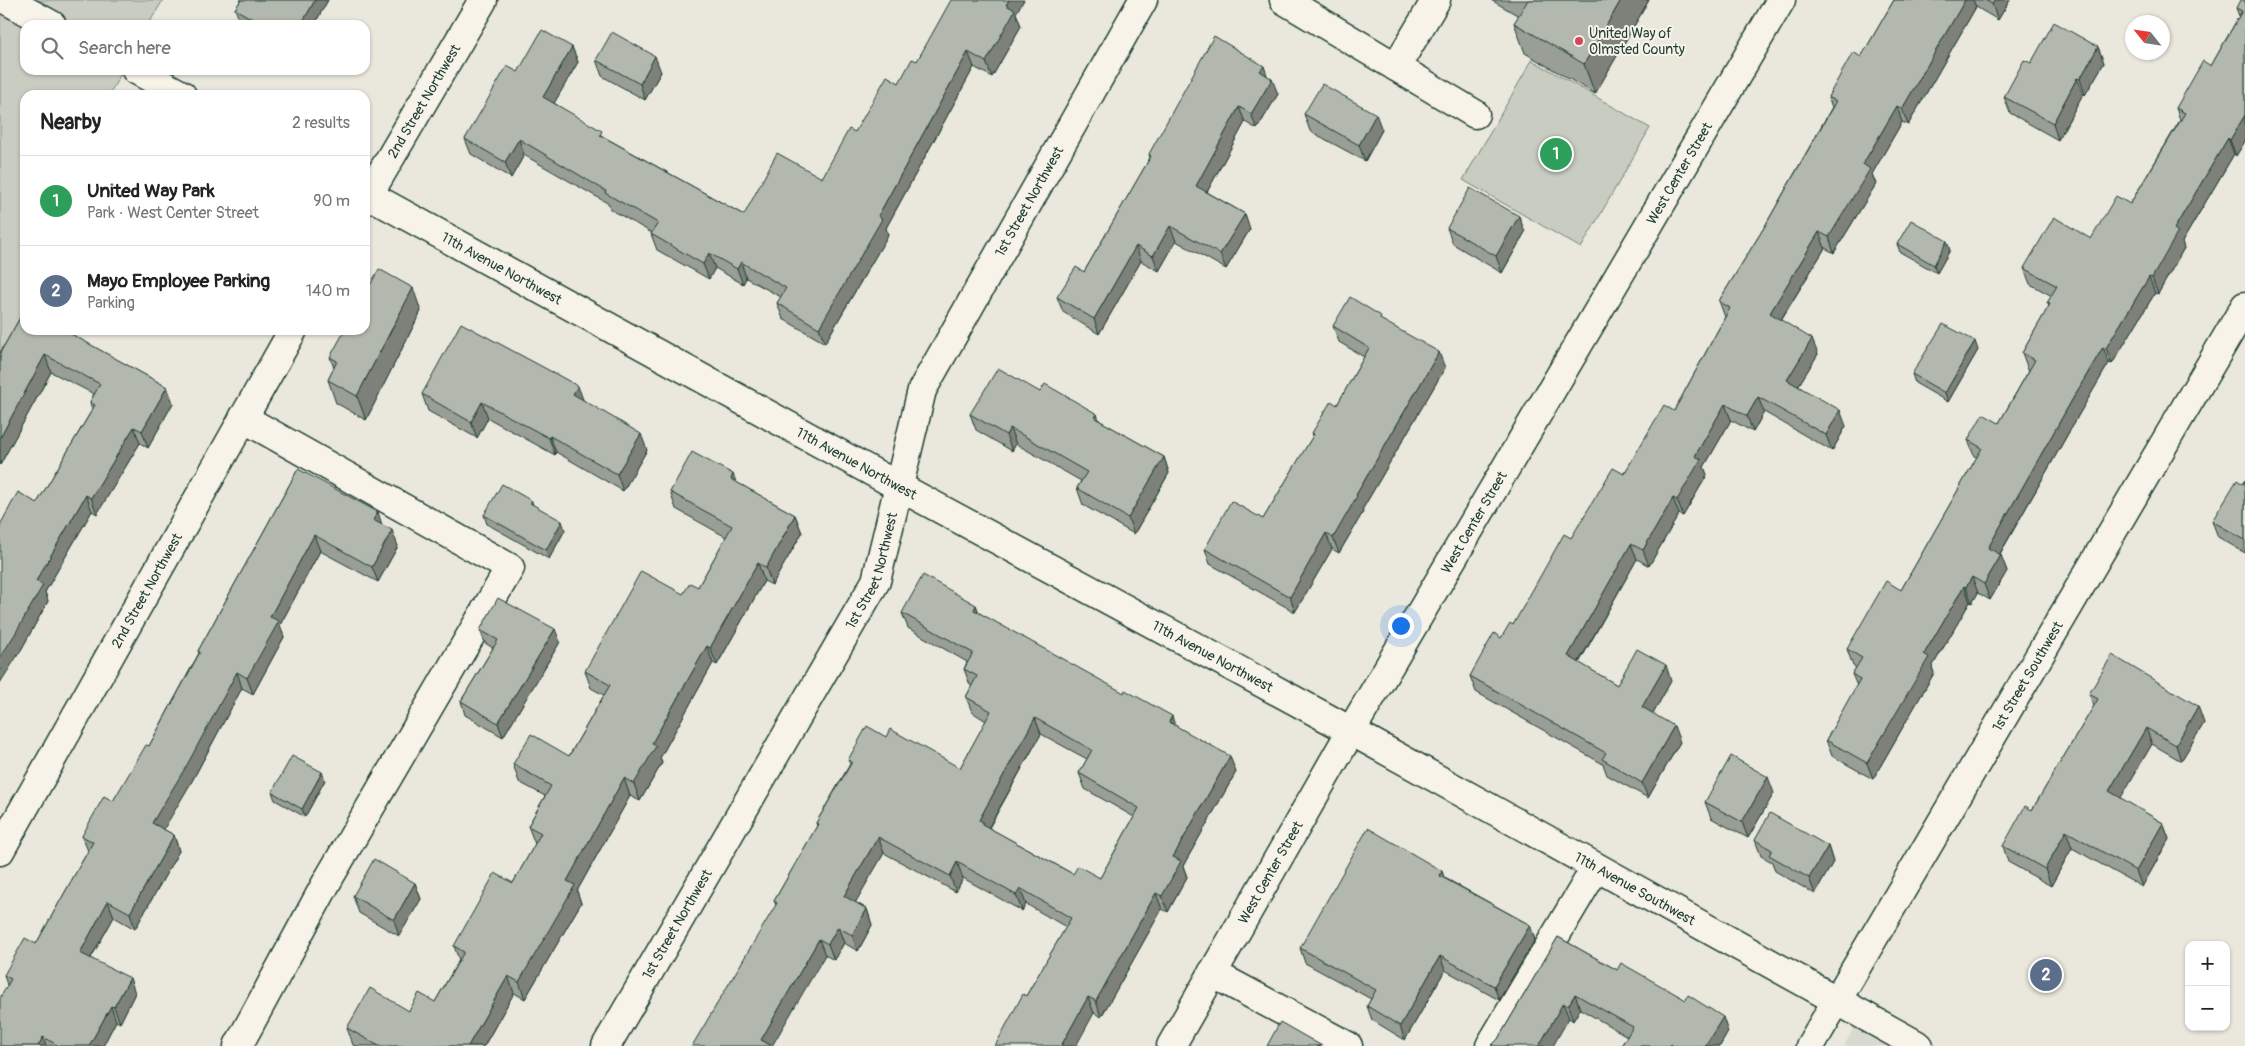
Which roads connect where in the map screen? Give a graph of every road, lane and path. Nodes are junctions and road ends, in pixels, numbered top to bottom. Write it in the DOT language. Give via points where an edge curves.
graph roads {
  1 [pos="6,0"];
  2 [pos="483,0"];
  3 [pos="1143,0"];
  4 [pos="1284,0"];
  5 [pos="1436,0"];
  6 [pos="1781,0"];
  7 [pos="42,20"];
  8 [pos="1396,67"];
  9 [pos="145,75"];
  10 [pos="173,90"];
  11 [pos="1475,114"];
  12 [pos="370,189"];
  13 [pos="370,198"];
  14 [pos="2245,306"];
  15 [pos="290,335"];
  16 [pos="243,418"];
  17 [pos="898,486"];
  18 [pos="1351,731"];
  19 [pos="0,851"];
  20 [pos="1596,867"];
  21 [pos="1212,973"];
  22 [pos="1836,1000"];
  23 [pos="238,1046"];
  24 [pos="606,1046"];
  25 [pos="1171,1046"];
  26 [pos="1348,1046"];
  27 [pos="1490,1046"];
  28 [pos="1810,1046"];
  29 [pos="1919,1046"];
  1 -- 7 [label="street"];
  2 -- 12 [label="street, 2nd Street Northwest"];
  3 -- 17 [label="street, 1st Street Northwest" via="922,390"];
  4 -- 8 [label="street"];
  5 -- 8 [label="street"];
  6 -- 18 [label="street, West Center Street"];
  8 -- 11 [label="street"];
  9 -- 10 [label="street"];
  13 -- 17 [label="street, 11th Avenue Northwest"];
  14 -- 22 [label="street, 1st Street Southwest"];
  15 -- 16 [label="street, 2nd Street Northwest"];
  16 -- 19 [label="street, 2nd Street Northwest"];
  16 -- 23 [label="street" via="510,568 329,878"];
  17 -- 18 [label="street, 11th Avenue Northwest"];
  17 -- 24 [label="street, 1st Street Northwest" via="876,581"];
  18 -- 20 [label="street, 11th Avenue Southwest"];
  18 -- 21 [label="street, West Center Street"];
  20 -- 22 [label="street, 11th Avenue Southwest"];
  20 -- 27 [label="street"];
  21 -- 25 [label="street, West Center Street"];
  21 -- 26 [label="street"];
  22 -- 28 [label="street, 1st Street Southwest"];
  22 -- 29 [label="street, 11th Avenue Southwest"];
}
